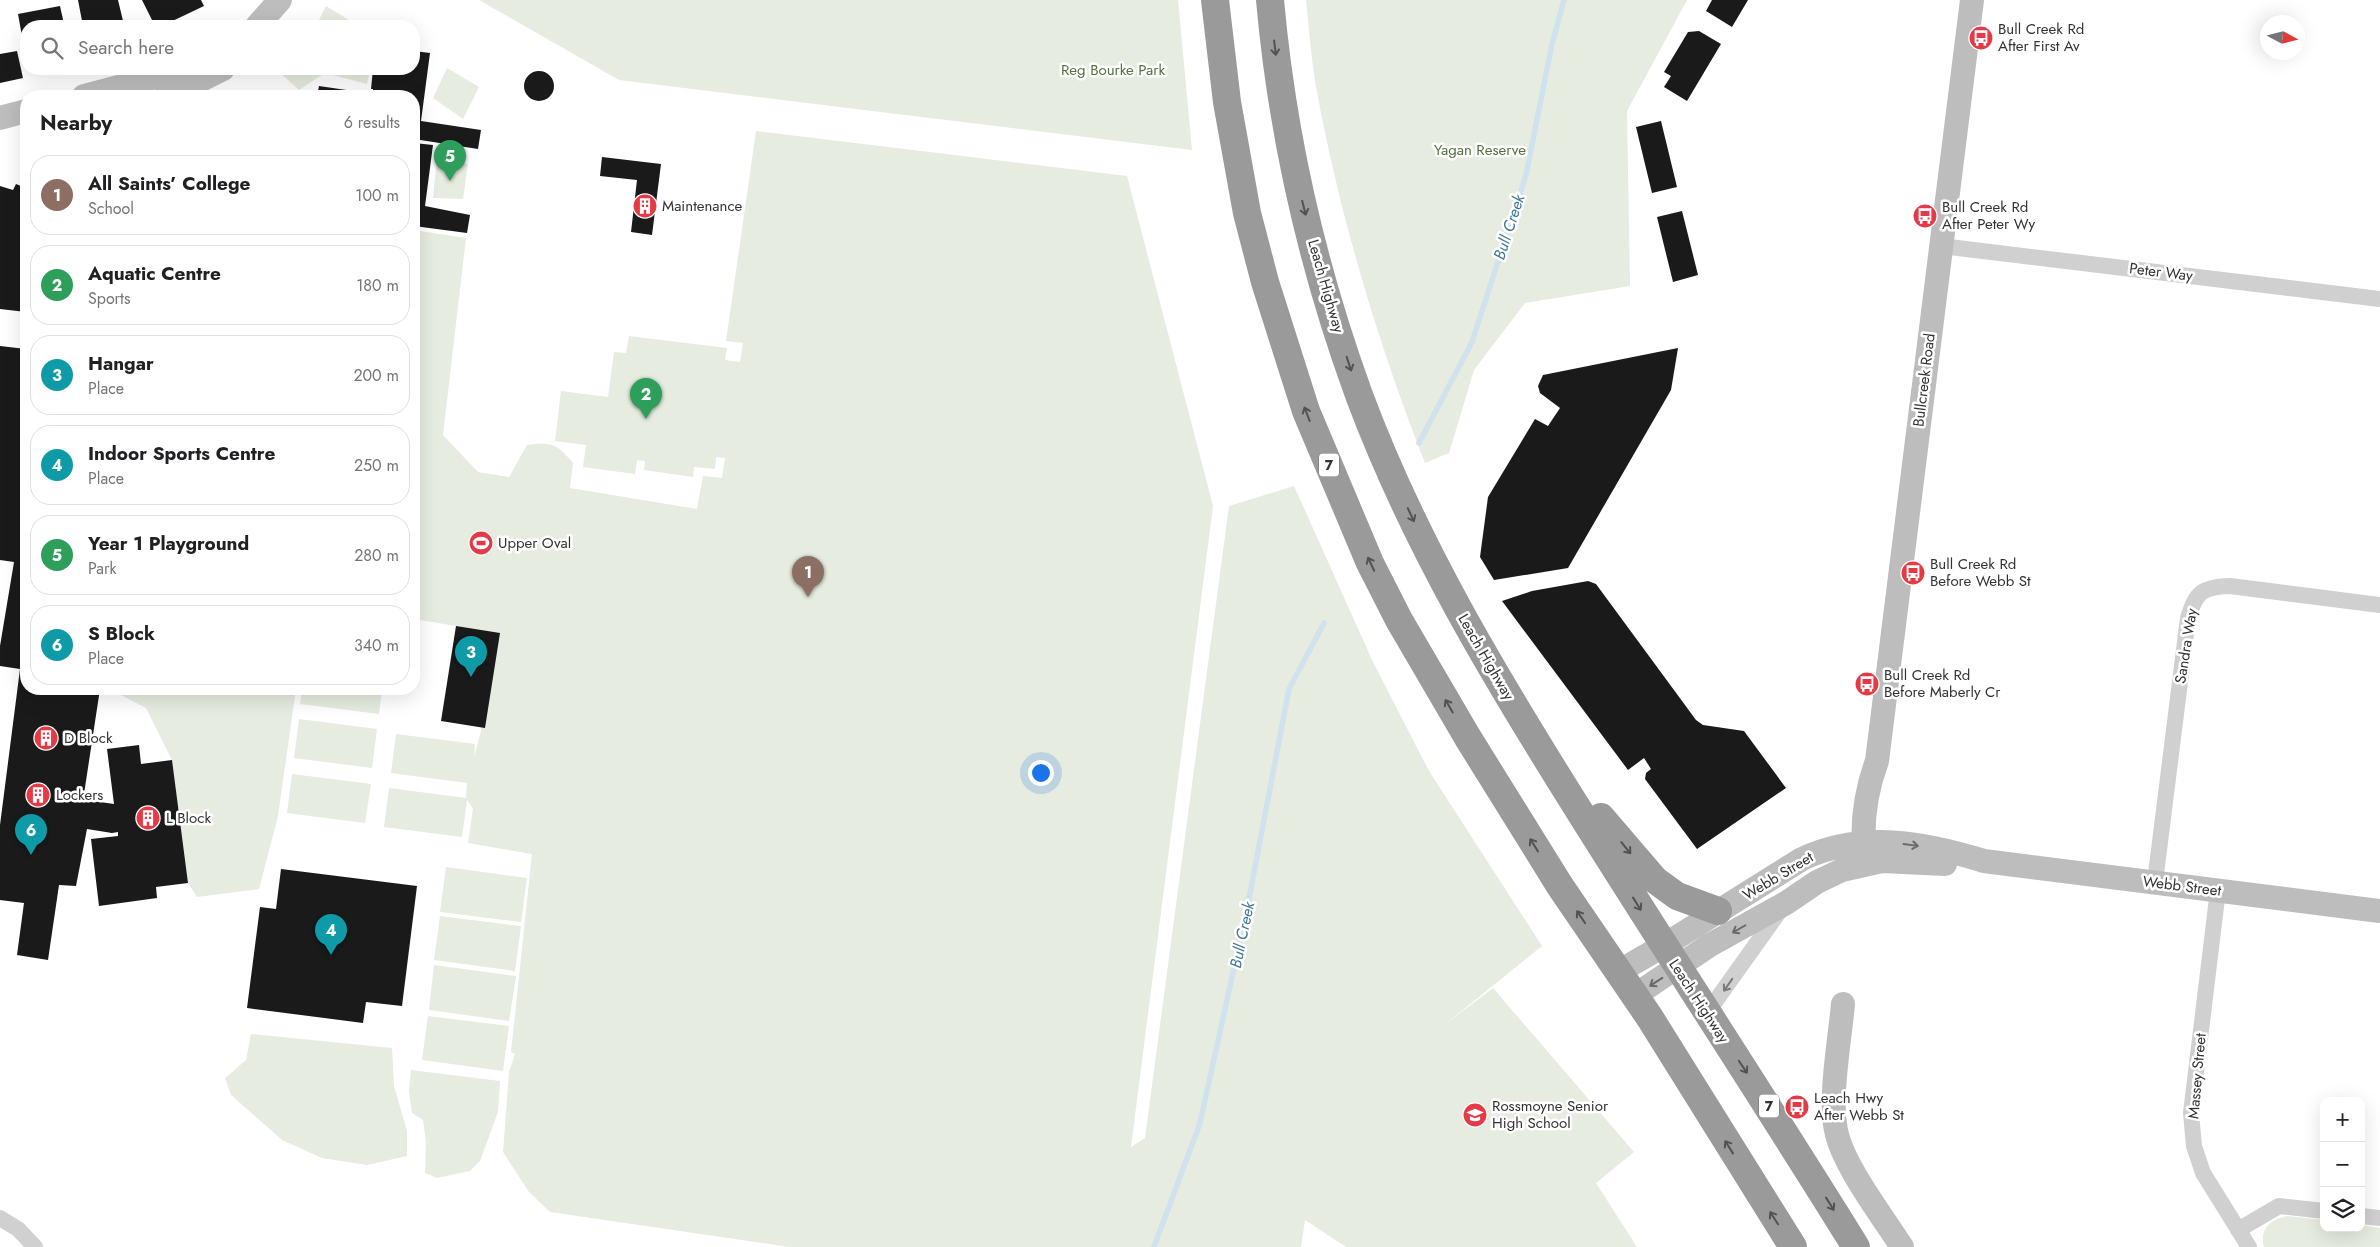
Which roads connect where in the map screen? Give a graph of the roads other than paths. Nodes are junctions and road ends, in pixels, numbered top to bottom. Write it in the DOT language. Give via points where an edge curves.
graph roads {
  1 [pos="280,0"];
  2 [pos="299,0"];
  3 [pos="1215,0"];
  4 [pos="1270,0"];
  5 [pos="1972,0"];
  6 [pos="262,20"];
  7 [pos="282,20"];
  8 [pos="163,75"];
  9 [pos="211,75"];
  10 [pos="107,90"];
  11 [pos="168,90"];
  12 [pos="20,113"];
  13 [pos="0,118"];
  14 [pos="20,129"];
  15 [pos="0,134"];
  16 [pos="1941,246"];
  17 [pos="2380,299"];
  18 [pos="2380,605"];
  19 [pos="1519,714"];
  20 [pos="1872,852"];
  21 [pos="2155,882"];
  22 [pos="2218,890"];
  23 [pos="1786,902"];
  24 [pos="1718,911"];
  25 [pos="2380,911"];
  26 [pos="1671,957"];
  27 [pos="1618,972"];
  28 [pos="1634,996"];
  29 [pos="1843,1004"];
  30 [pos="1707,1014"];
  31 [pos="2320,1211"];
  32 [pos="2365,1216"];
  33 [pos="0,1218"];
  34 [pos="2380,1218"];
  35 [pos="2238,1230"];
  36 [pos="35,1247"];
  37 [pos="1793,1247"];
  38 [pos="1856,1247"];
  39 [pos="1902,1247"];
  40 [pos="2249,1247"];
  1 -- 6 [label="street"];
  2 -- 7 [label="street"];
  27 -- 3 [label="highway, 7, one-way" via="1560,886 1399,620 1370,563 1306,411 1247,213 1227,102"];
  4 -- 19 [label="highway, Leach Highway / 7, one-way" via="1281,101 1296,174 1312,240 1359,395 1447,590"];
  5 -- 16 [label="street, Bullcreek Road"];
  8 -- 10 [label="street"];
  9 -- 11 [label="street"];
  12 -- 13 [label="street"];
  14 -- 15 [label="street"];
  16 -- 17 [label="street, Peter Way"];
  16 -- 20 [label="street, Bullcreek Road" via="1877,761 1870,779"];
  18 -- 21 [label="street, Sandra Way" via="2230,586 2213,586 2201,591 2192,603 2188,618"];
  19 -- 24 [label="highway, one-way" via="1655,880 1677,896"];
  19 -- 26 [label="highway, Leach Highway / 7, one-way"];
  20 -- 21 [label="street, Webb Street" via="1950,850 1984,860"];
  20 -- 23 [label="street, Webb Street"];
  20 -- 24 [label="street, Webb Street" via="1835,846 1802,859"];
  21 -- 22 [label="street, Webb Street"];
  22 -- 25 [label="street, Webb Street"];
  22 -- 35 [label="street, Massey Street" via="2191,1113 2194,1146 2203,1173"];
  23 -- 26 [label="street, Webb Street, one-way" via="1710,945"];
  23 -- 30 [label="street, Webb Street, one-way"];
  24 -- 26 [label="street, Webb Street"];
  26 -- 27 [label="street, Webb Street"];
  26 -- 28 [label="street, Webb Street, one-way"];
  26 -- 30 [label="highway, Leach Highway / 7"];
  27 -- 28 [label="highway, 7"];
  37 -- 28 [label="highway, 7, one-way"];
  29 -- 39 [label="street" via="1834,1102 1836,1130 1845,1156"];
  30 -- 38 [label="highway, Leach Highway / 7, one-way" via="1751,1078"];
  31 -- 35 [label="street" via="2278,1206"];
  32 -- 34 [label="street"];
  33 -- 36 [label="street" via="18,1229"];
  35 -- 40 [label="street, Massey Street"];
}
